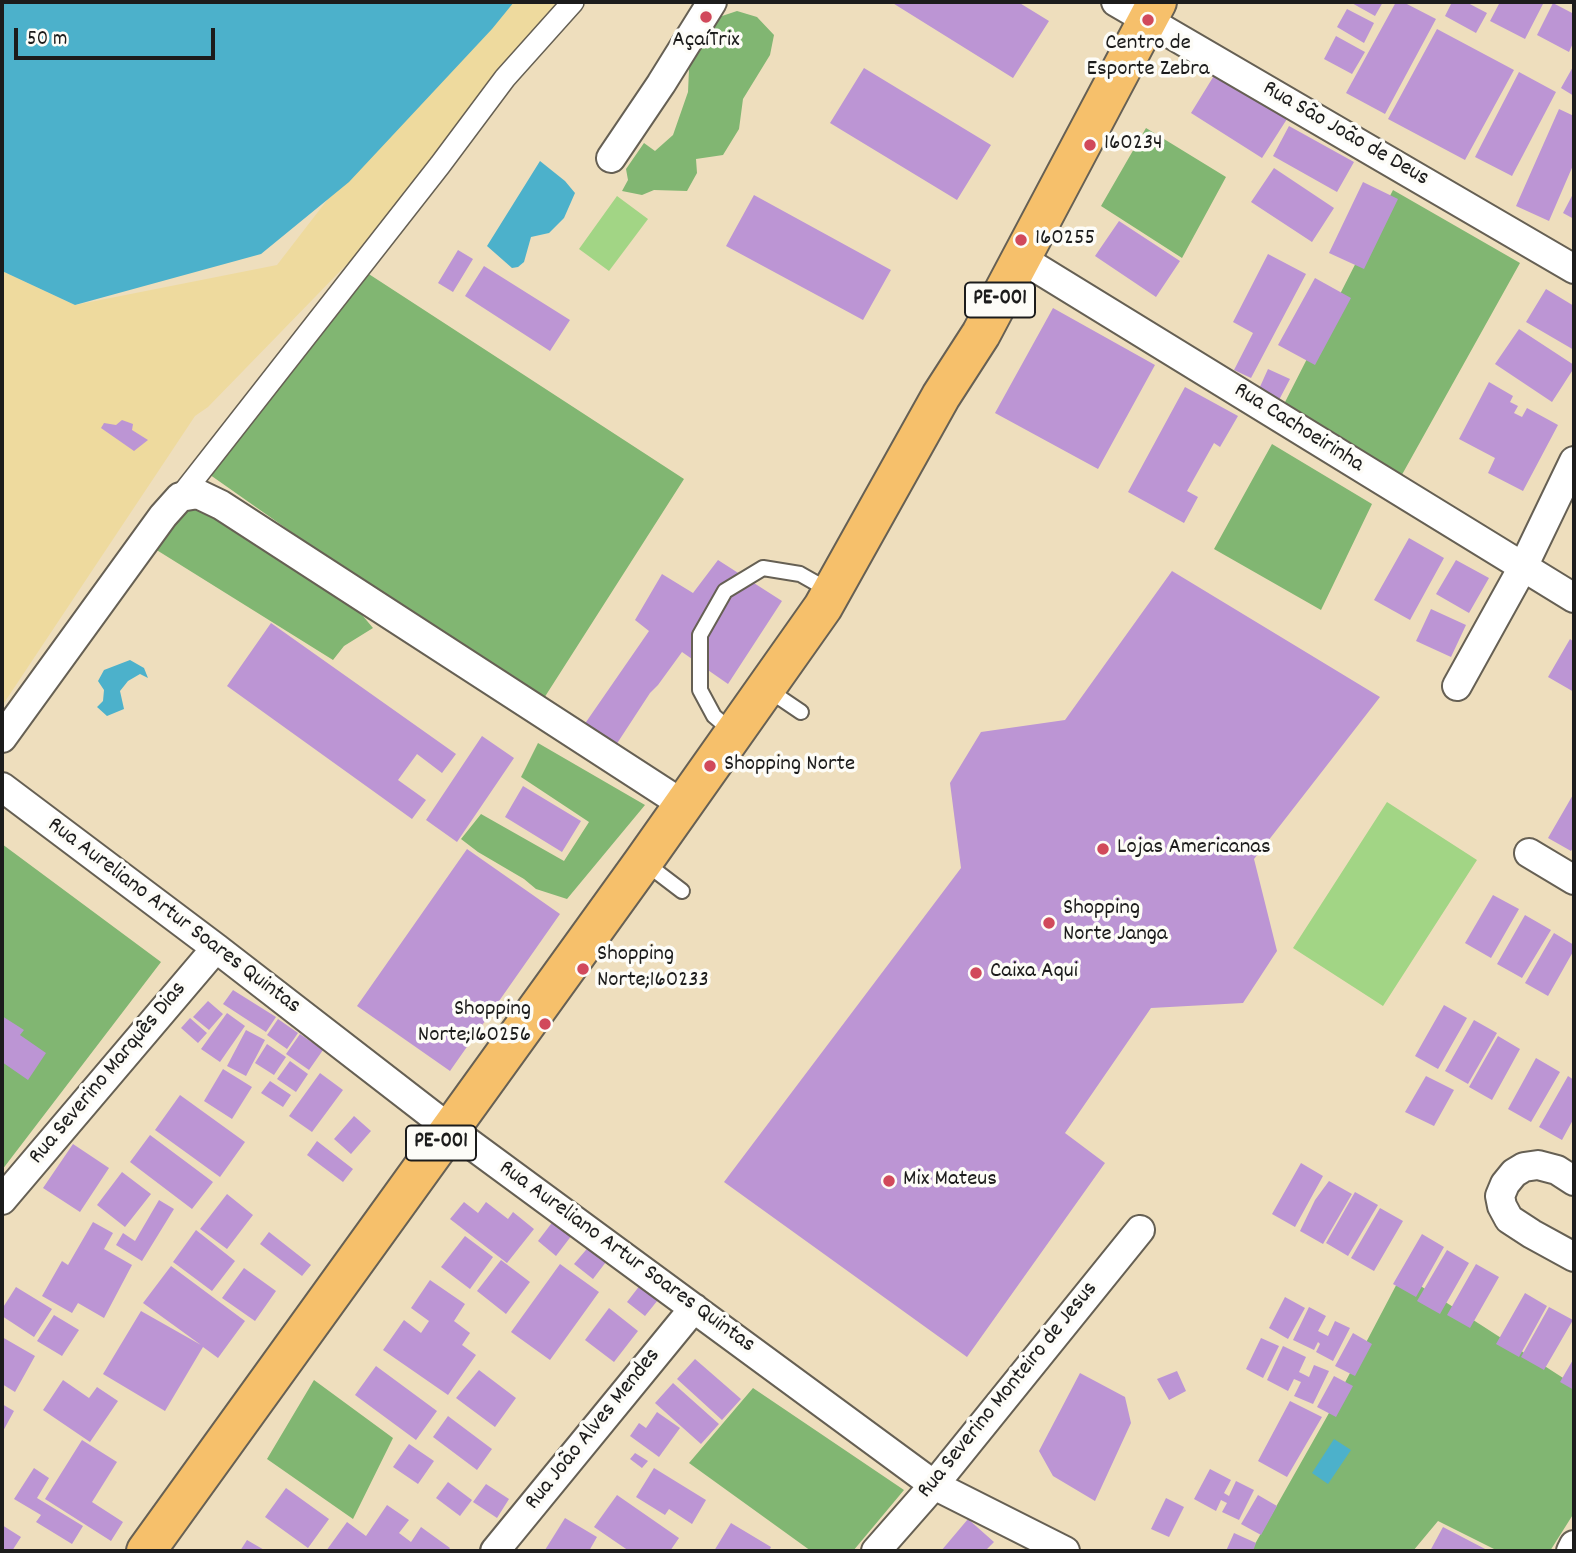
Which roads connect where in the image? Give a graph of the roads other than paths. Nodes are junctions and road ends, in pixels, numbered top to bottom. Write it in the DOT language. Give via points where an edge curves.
graph roads {
  1 [pos="573,2"];
  2 [pos="712,2"];
  3 [pos="1116,2"];
  4 [pos="1153,11"];
  5 [pos="611,158"];
  6 [pos="1022,259"];
  7 [pos="1574,269"];
  8 [pos="1574,461"];
  9 [pos="180,497"];
  10 [pos="1523,567"];
  11 [pos="831,592"];
  12 [pos="1574,598"];
  13 [pos="1457,686"];
  14 [pos="766,688"];
  15 [pos="800,712"];
  16 [pos="734,733"];
  17 [pos="2,738"];
  18 [pos="2,787"];
  19 [pos="684,805"];
  20 [pos="1528,853"];
  21 [pos="643,862"];
  22 [pos="1574,880"];
  23 [pos="682,891"];
  24 [pos="216,948"];
  25 [pos="450,1129"];
  26 [pos="1574,1181"];
  27 [pos="2,1200"];
  28 [pos="1140,1230"];
  29 [pos="1574,1257"];
  30 [pos="694,1308"];
  31 [pos="934,1485"];
  32 [pos="1574,1545"];
  33 [pos="146,1551"];
  34 [pos="495,1551"];
  35 [pos="876,1551"];
  36 [pos="1065,1551"];
  37 [pos="1570,1551"];
  1 -- 9 [label="street" via="505,78"];
  2 -- 5 [label="street"];
  3 -- 4 [label="street, Rua São João de Deus"];
  4 -- 6 [label="main road, PE-001"];
  4 -- 7 [label="street, Rua São João de Deus"];
  6 -- 10 [label="street, Rua Cachoeirinha"];
  6 -- 11 [label="main road, PE-001"];
  8 -- 10 [label="street"];
  9 -- 17 [label="street"];
  9 -- 19 [label="street" via="198,494 221,505"];
  10 -- 12 [label="street, Rua Cachoeirinha"];
  10 -- 13 [label="street"];
  11 -- 14 [label="main road, PE-001"];
  11 -- 16 [label="lane" via="800,574 762,568 726,592 700,635 700,690 714,716"];
  14 -- 15 [label="lane"];
  14 -- 16 [label="main road, PE-001"];
  16 -- 19 [label="main road, PE-001"];
  18 -- 24 [label="street, Rua Aureliano Artur Soares Quintas"];
  19 -- 21 [label="main road, PE-001"];
  20 -- 22 [label="street"];
  21 -- 23 [label="lane"];
  21 -- 25 [label="main road, PE-001"];
  24 -- 25 [label="street, Rua Aureliano Artur Soares Quintas"];
  24 -- 27 [label="street, Rua Severino Marquês Dias"];
  25 -- 30 [label="street, Rua Aureliano Artur Soares Quintas"];
  25 -- 33 [label="main road, PE-001"];
  26 -- 29 [label="street" via="1557,1170 1524,1167 1514,1173 1500,1196 1509,1219"];
  28 -- 31 [label="street, Rua Severino Monteiro de Jesus"];
  30 -- 31 [label="street, Rua Aureliano Artur Soares Quintas"];
  30 -- 34 [label="street, Rua João Alves Mendes"];
  31 -- 35 [label="street, Rua Severino Monteiro de Jesus"];
  31 -- 36 [label="street, Rua Aureliano Artur Soares Quintas"];
  32 -- 37 [label="street"];
}
